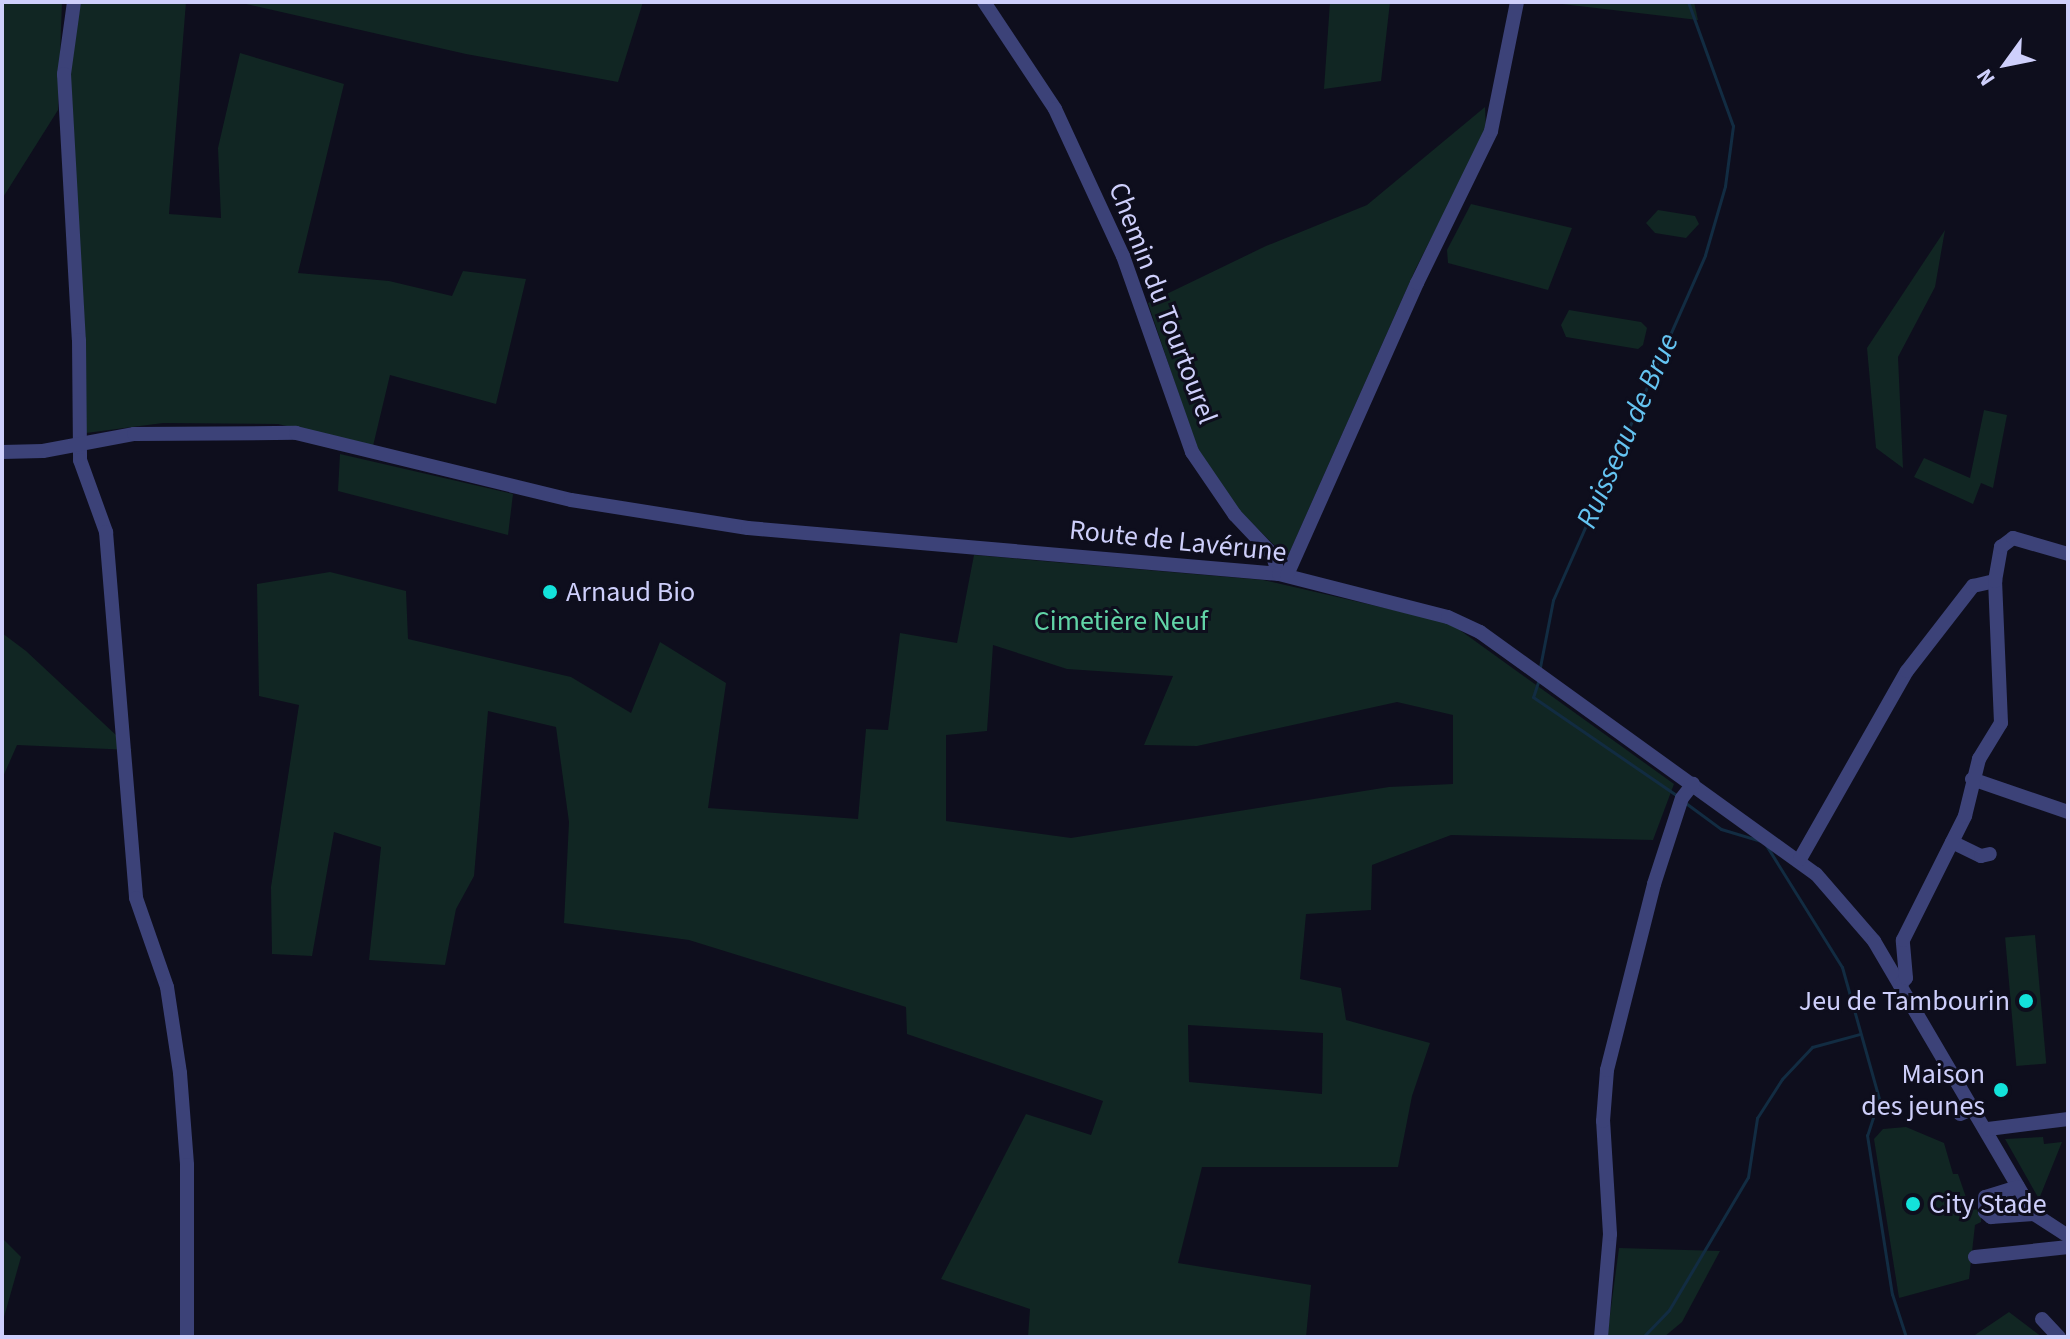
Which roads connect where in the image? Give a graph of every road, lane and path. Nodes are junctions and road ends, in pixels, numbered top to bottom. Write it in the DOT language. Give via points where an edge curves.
graph roads {
  1 [pos="74,2"];
  2 [pos="984,2"];
  3 [pos="1517,2"];
  4 [pos="80,441"];
  5 [pos="2,452"];
  6 [pos="2068,554"];
  7 [pos="1283,575"];
  8 [pos="1995,581"];
  9 [pos="1972,779"];
  10 [pos="1693,784"];
  11 [pos="2068,812"];
  12 [pos="1952,842"];
  13 [pos="1990,854"];
  14 [pos="1800,859"];
  15 [pos="1900,985"];
  16 [pos="1976,1107"];
  17 [pos="1960,1114"];
  18 [pos="2068,1119"];
  19 [pos="1988,1129"];
  20 [pos="2018,1187"];
  21 [pos="2034,1214"];
  22 [pos="2068,1236"];
  23 [pos="2068,1247"];
  24 [pos="1975,1257"];
  25 [pos="2042,1319"];
  26 [pos="187,1337"];
  27 [pos="1601,1337"];
  28 [pos="2059,1337"];
  1 -- 4 [label="street" via="64,74"];
  2 -- 7 [label="street, Chemin du Tourtourel" via="1055,109 1123,256 1192,452"];
  3 -- 7 [label="street" via="1491,131"];
  4 -- 5 [label="street, Route de Lavérune" via="43,451"];
  4 -- 7 [label="street, Route de Lavérune" via="187,431 296,433 571,500 748,528"];
  4 -- 26 [label="street" via="80,460 106,532 136,898 167,987 180,1073 187,1165"];
  6 -- 8 [label="street" via="2006,539"];
  7 -- 10 [label="street, Route de Lavérune" via="1463,623"];
  8 -- 9 [label="street" via="2001,723"];
  8 -- 14 [label="street" via="1973,586 1907,671"];
  9 -- 11 [label="street"];
  9 -- 12 [label="street" via="1965,816"];
  10 -- 14 [label="street, Route de Lavérune"];
  10 -- 27 [label="street" via="1682,798 1658,873 1607,1070 1603,1121 1610,1234"];
  12 -- 13 [label="street" via="1981,856"];
  12 -- 15 [label="street" via="1903,940 1906,978"];
  14 -- 15 [label="street, Route de Lavérune" via="1874,941"];
  15 -- 16 [label="street, Route de Lavérune"];
  16 -- 17 [label="street"];
  16 -- 19 [label="street, Route de Lavérune"];
  18 -- 19 [label="street"];
  19 -- 20 [label="street, Route de Lavérune"];
  20 -- 21 [label="street, Route de Lavérune"];
  20 -- 21 [label="street" via="1985,1197 1985,1212 1991,1217"];
  21 -- 22 [label="street"];
  23 -- 24 [label="street"];
  25 -- 28 [label="street"];
}
